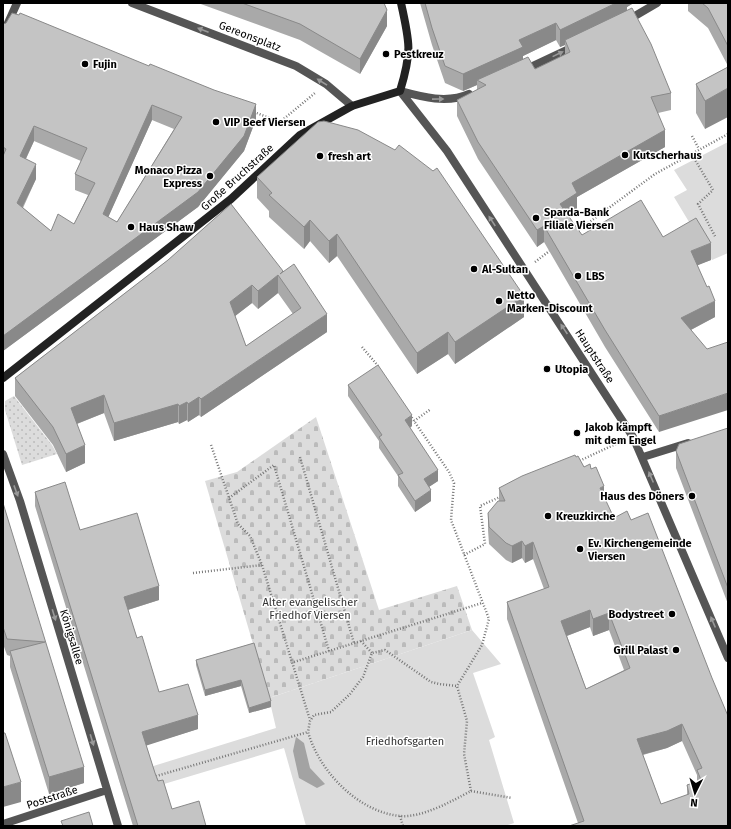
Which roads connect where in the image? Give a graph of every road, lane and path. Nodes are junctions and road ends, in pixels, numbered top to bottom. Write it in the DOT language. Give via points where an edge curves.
graph roads {
  1 [pos="17,3"];
  2 [pos="132,3"];
  3 [pos="401,3"];
  4 [pos="657,3"];
  5 [pos="623,23"];
  6 [pos="3,34"];
  7 [pos="582,42"];
  8 [pos="514,74"];
  9 [pos="326,84"];
  10 [pos="400,91"];
  11 [pos="474,92"];
  12 [pos="352,106"];
  13 [pos="251,111"];
  14 [pos="728,134"];
  15 [pos="692,136"];
  16 [pos="699,149"];
  17 [pos="692,153"];
  18 [pos="574,233"];
  19 [pos="716,238"];
  20 [pos="556,247"];
  21 [pos="524,270"];
  22 [pos="362,347"];
  23 [pos="380,370"];
  24 [pos="3,378"];
  25 [pos="406,408"];
  26 [pos="431,409"];
  27 [pos="414,421"];
  28 [pos="633,437"];
  29 [pos="700,439"];
  30 [pos="211,445"];
  31 [pos="3,454"];
  32 [pos="300,456"];
  33 [pos="643,457"];
  34 [pos="570,465"];
  35 [pos="501,496"];
  36 [pos="228,498"];
  37 [pos="464,554"];
  38 [pos="262,565"];
  39 [pos="193,573"];
  40 [pos="482,603"];
  41 [pos="361,641"];
  42 [pos="354,643"];
  43 [pos="329,651"];
  44 [pos="372,653"];
  45 [pos="728,658"];
  46 [pos="293,662"];
  47 [pos="457,686"];
  48 [pos="310,721"];
  49 [pos="308,732"];
  50 [pos="147,778"];
  51 [pos="107,790"];
  52 [pos="471,791"];
  53 [pos="512,798"];
  54 [pos="400,816"];
  55 [pos="3,824"];
  56 [pos="118,826"];
  57 [pos="403,826"];
  1 -- 6 [label="street"];
  9 -- 2 [label="street, Gereonsplatz, one-way" via="296,66 263,52"];
  3 -- 10 [label="main road" via="409,39 407,67"];
  4 -- 5 [label="street"];
  8 -- 7 [label="street, one-way"];
  9 -- 12 [label="street, Gereonsplatz"];
  9 -- 13 [label="path" via="280,122"];
  10 -- 11 [label="street, one-way" via="432,99 461,98"];
  10 -- 12 [label="main road, Große Bruchstraße"];
  21 -- 10 [label="street, Hauptstraße, one-way" via="447,151"];
  12 -- 24 [label="main road, Große Bruchstraße" via="300,135 231,199"];
  14 -- 16 [label="path"];
  15 -- 16 [label="path"];
  16 -- 17 [label="path"];
  17 -- 18 [label="path" via="655,174"];
  17 -- 19 [label="path" via="713,190 698,204"];
  20 -- 21 [label="path"];
  28 -- 21 [label="street, Hauptstraße, one-way"];
  22 -- 23 [label="path"];
  25 -- 27 [label="path"];
  26 -- 27 [label="path"];
  27 -- 37 [label="path" via="454,483 451,520"];
  28 -- 33 [label="street, Hauptstraße"];
  28 -- 34 [label="path"];
  29 -- 33 [label="street"];
  30 -- 36 [label="path"];
  31 -- 51 [label="street, Königsallee, one-way" via="20,500"];
  32 -- 42 [label="path"];
  45 -- 33 [label="street, Hauptstraße, one-way"];
  35 -- 37 [label="path" via="480,506 485,544"];
  36 -- 38 [label="path" via="238,524 250,536"];
  36 -- 43 [label="path" via="274,465"];
  37 -- 40 [label="path"];
  38 -- 39 [label="path"];
  38 -- 46 [label="path"];
  40 -- 41 [label="path"];
  40 -- 47 [label="path" via="489,619 482,645"];
  41 -- 42 [label="path"];
  41 -- 44 [label="path"];
  42 -- 43 [label="path"];
  43 -- 46 [label="path"];
  44 -- 47 [label="path" via="385,650 431,682"];
  44 -- 48 [label="path" via="363,677 350,694 331,712 314,715"];
  46 -- 48 [label="path"];
  47 -- 52 [label="path" via="467,721 464,754"];
  48 -- 49 [label="path"];
  49 -- 50 [label="path"];
  49 -- 54 [label="path" via="312,746 326,768 350,794 373,808"];
  51 -- 55 [label="street, Poststraße"];
  51 -- 56 [label="street, Königsallee"];
  52 -- 53 [label="path"];
  52 -- 54 [label="path" via="441,806"];
  54 -- 57 [label="path"];
}
